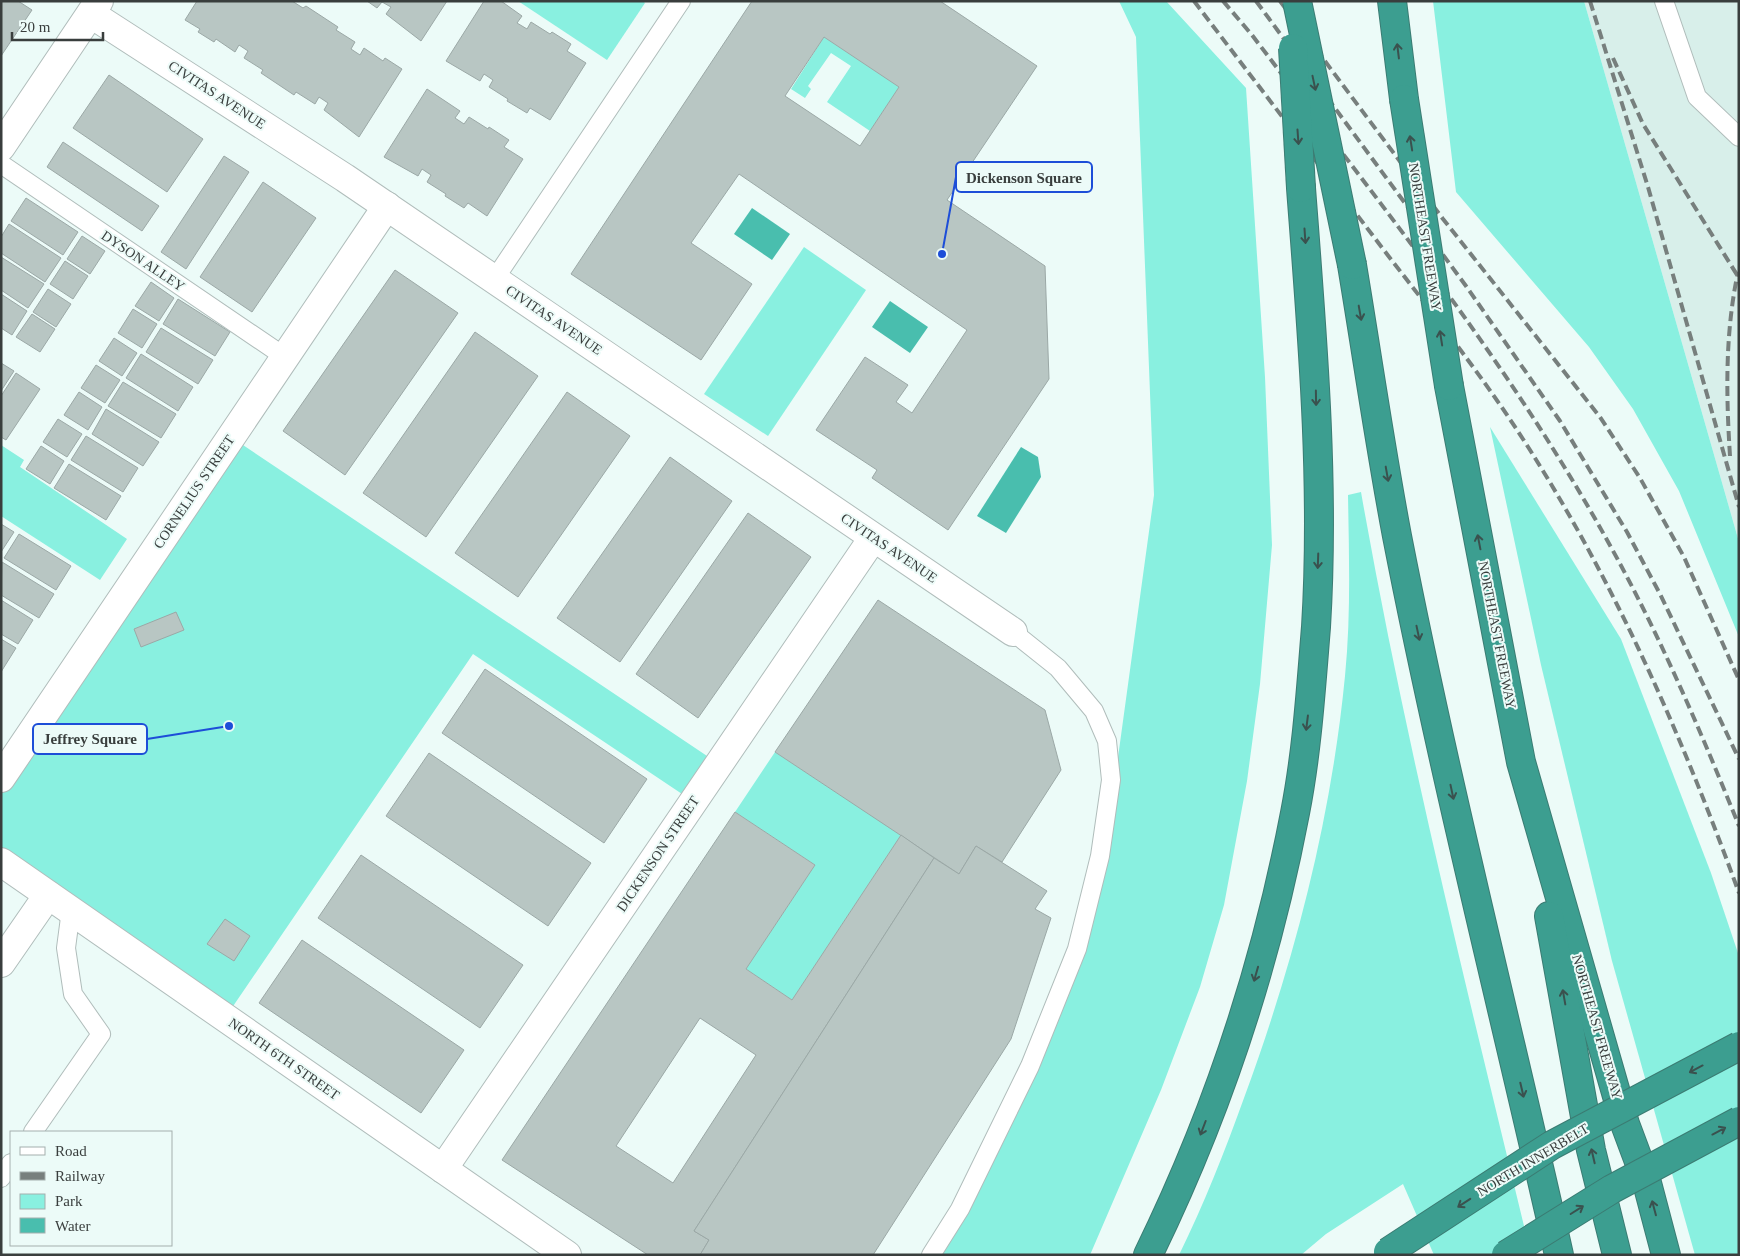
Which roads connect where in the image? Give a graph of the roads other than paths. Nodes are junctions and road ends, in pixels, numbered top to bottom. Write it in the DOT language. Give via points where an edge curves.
graph roads {
  1 [pos="681,1"];
  2 [pos="1290,1"];
  3 [pos="1297,1"];
  4 [pos="1392,1"];
  5 [pos="1664,1"];
  6 [pos="95,8"];
  7 [pos="1739,137"];
  8 [pos="1,147"];
  9 [pos="1,164"];
  10 [pos="387,206"];
  11 [pos="494,280"];
  12 [pos="285,357"];
  13 [pos="873,538"];
  14 [pos="1013,632"];
  15 [pos="1521,762"];
  16 [pos="1,778"];
  17 [pos="1,862"];
  18 [pos="48,895"];
  19 [pos="71,910"];
  20 [pos="1,963"];
  21 [pos="1739,1046"];
  22 [pos="1739,1121"];
  23 [pos="34,1131"];
  24 [pos="10,1164"];
  25 [pos="443,1169"];
  26 [pos="1,1178"];
  27 [pos="1387,1254"];
  28 [pos="567,1255"];
  29 [pos="931,1255"];
  30 [pos="1148,1255"];
  31 [pos="1506,1255"];
  32 [pos="1559,1255"];
  33 [pos="1617,1255"];
  34 [pos="1666,1255"];
  1 -- 11 [label="lane"];
  2 -- 30 [label="highway, one-way, bridge" via="1315,366 1318,548 1310,701 1296,811 1269,928 1241,1028 1173,1201"];
  3 -- 32 [label="highway, one-way, bridge" via="1352,265 1399,545 1455,809"];
  15 -- 4 [label="highway, NORTHEAST FREEWAY, one-way, bridge" via="1449,386"];
  5 -- 7 [label="lane" via="1698,97"];
  6 -- 8 [label="street"];
  6 -- 10 [label="street, CIVITAS AVENUE"];
  9 -- 12 [label="lane, DYSON ALLEY"];
  10 -- 11 [label="street, CIVITAS AVENUE"];
  10 -- 12 [label="street, CORNELIUS STREET"];
  11 -- 13 [label="street, CIVITAS AVENUE"];
  12 -- 16 [label="street, CORNELIUS STREET"];
  13 -- 14 [label="street, CIVITAS AVENUE"];
  13 -- 25 [label="street, DICKENSON STREET"];
  14 -- 29 [label="lane" via="1058,668 1094,710 1107,741 1111,780 1100,856 1077,949 1010,1110 960,1209"];
  33 -- 15 [label="highway, one-way" via="1591,1150"];
  34 -- 15 [label="highway, NORTHEAST FREEWAY, one-way"];
  17 -- 18 [label="street, NORTH 6TH STREET"];
  18 -- 19 [label="street, NORTH 6TH STREET"];
  18 -- 20 [label="street"];
  19 -- 23 [label="lane" via="66,948 73,994 101,1034"];
  19 -- 25 [label="street, NORTH 6TH STREET"];
  21 -- 27 [label="highway, NORTH INNERBELT, one-way, bridge" via="1552,1145"];
  31 -- 22 [label="highway, one-way, bridge" via="1612,1189"];
  24 -- 26 [label="lane"];
  25 -- 28 [label="street, NORTH 6TH STREET"];
}
